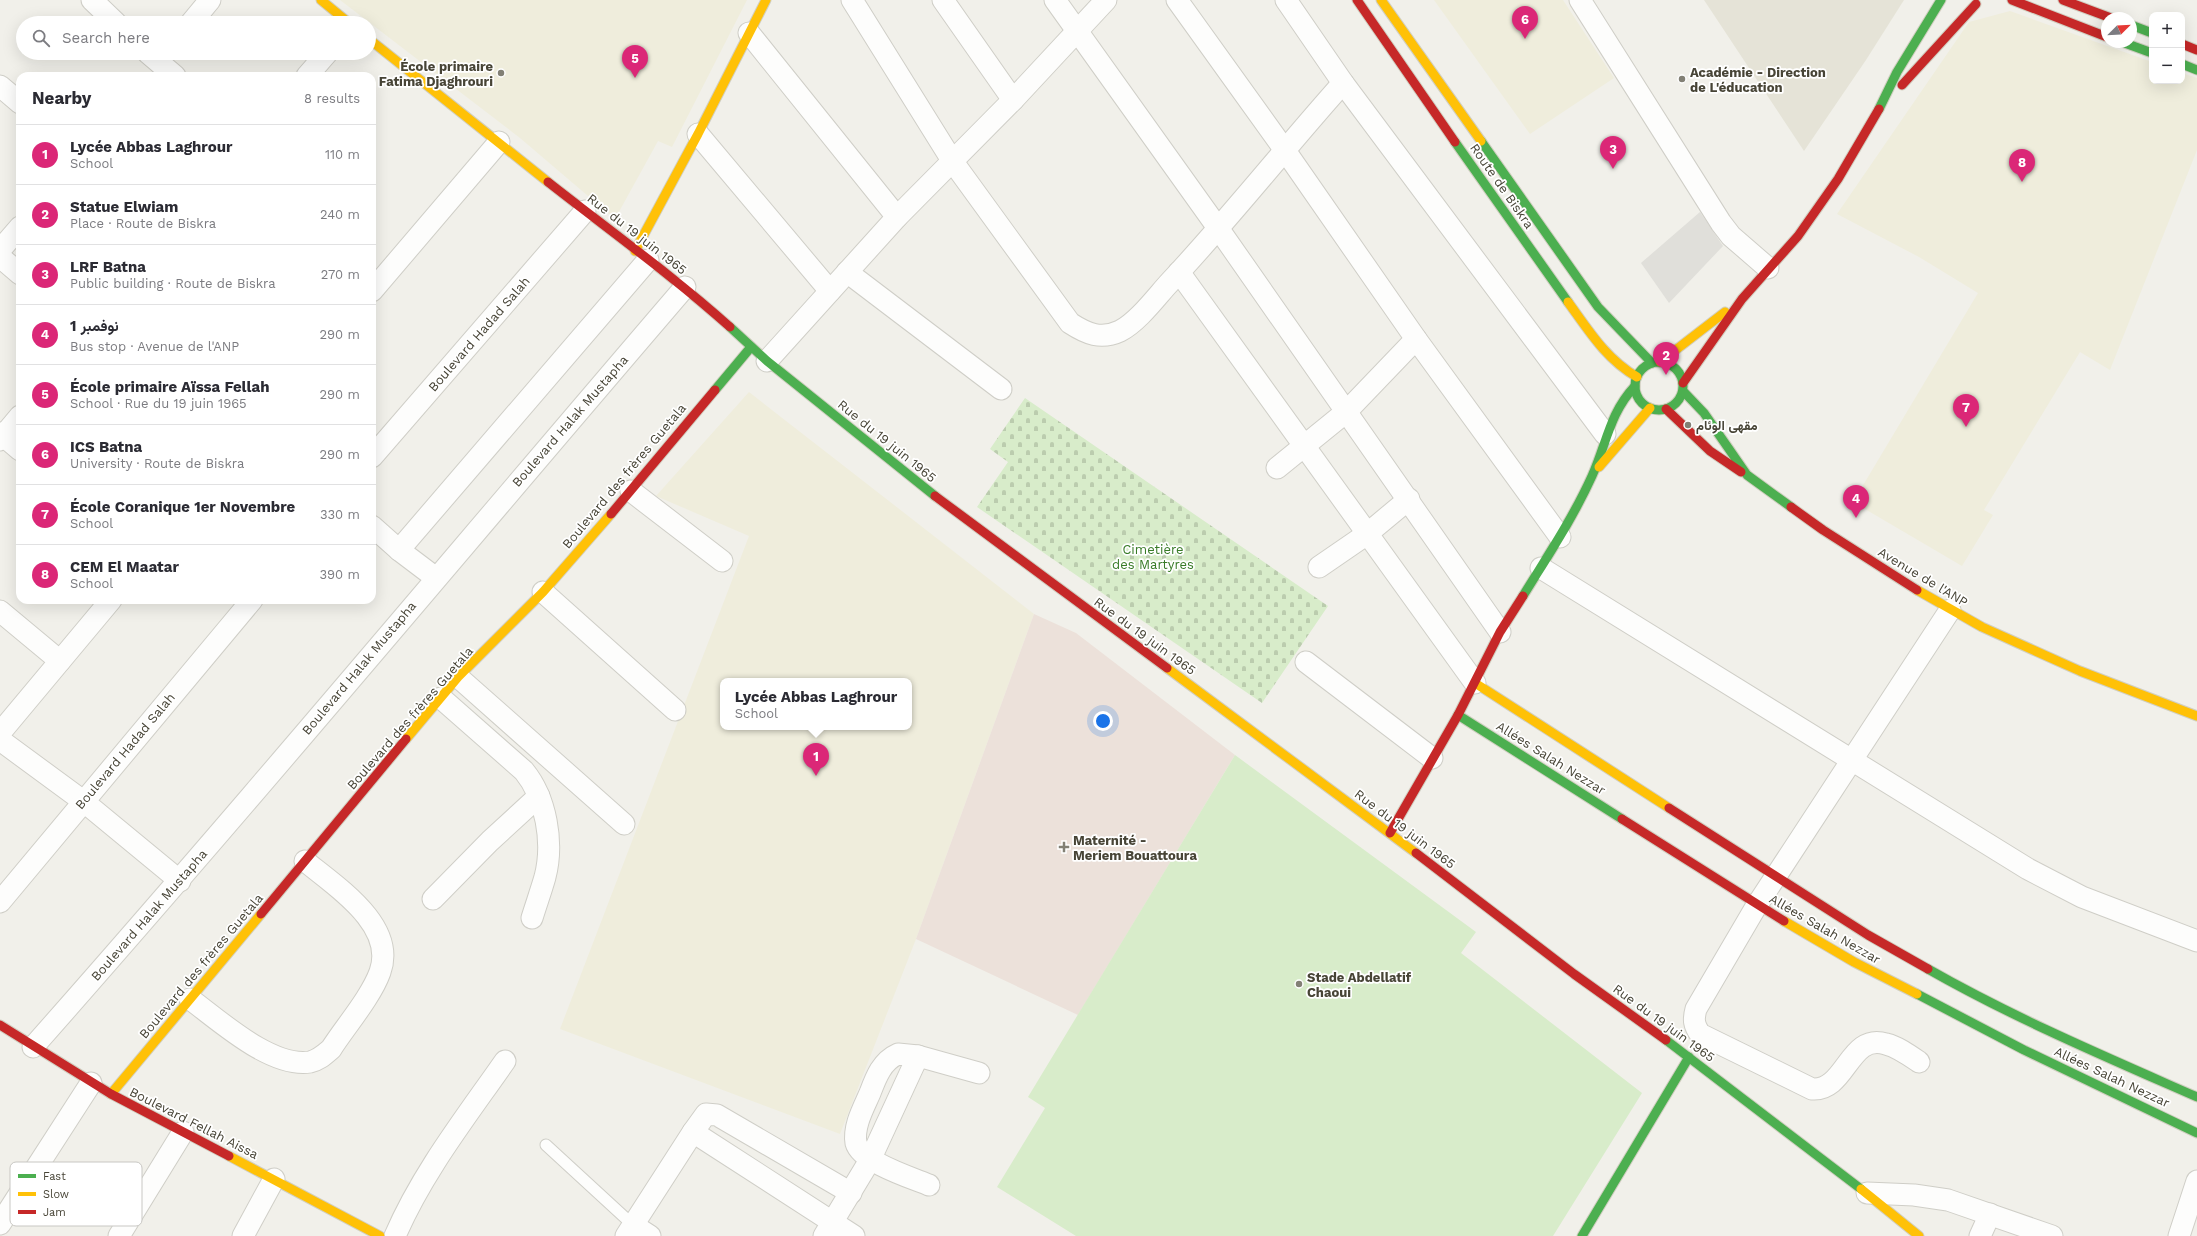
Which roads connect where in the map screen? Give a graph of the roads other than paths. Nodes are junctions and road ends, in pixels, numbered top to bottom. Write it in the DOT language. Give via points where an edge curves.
graph roads {
  1 [pos="92,0"];
  2 [pos="210,0"];
  3 [pos="321,0"];
  4 [pos="766,0"];
  5 [pos="852,0"];
  6 [pos="943,0"];
  7 [pos="1056,0"];
  8 [pos="1106,0"];
  9 [pos="1177,0"];
  10 [pos="1286,0"];
  11 [pos="1357,0"];
  12 [pos="1381,0"];
  13 [pos="1580,0"];
  14 [pos="1941,0"];
  15 [pos="2012,0"];
  16 [pos="2063,0"];
  17 [pos="1987,1"];
  18 [pos="1965,2"];
  19 [pos="1976,4"];
  20 [pos="2101,14"];
  21 [pos="109,16"];
  22 [pos="197,16"];
  23 [pos="340,16"];
  24 [pos="2137,27"];
  25 [pos="1077,30"];
  26 [pos="2149,32"];
  27 [pos="749,33"];
  28 [pos="2101,34"];
  29 [pos="376,45"];
  30 [pos="2185,45"];
  31 [pos="2137,48"];
  32 [pos="2197,50"];
  33 [pos="2149,52"];
  34 [pos="321,60"];
  35 [pos="154,61"];
  36 [pos="2185,65"];
  37 [pos="2197,70"];
  38 [pos="169,72"];
  39 [pos="310,72"];
  40 [pos="1343,83"];
  41 [pos="0,86"];
  42 [pos="16,99"];
  43 [pos="1013,100"];
  44 [pos="1877,114"];
  45 [pos="698,134"];
  46 [pos="498,142"];
  47 [pos="1284,149"];
  48 [pos="952,162"];
  49 [pos="585,211"];
  50 [pos="897,217"];
  51 [pos="1218,228"];
  52 [pos="16,231"];
  53 [pos="0,250"];
  54 [pos="641,255"];
  55 [pos="0,257"];
  56 [pos="1768,268"];
  57 [pos="16,271"];
  58 [pos="847,272"];
  59 [pos="1179,272"];
  60 [pos="376,286"];
  61 [pos="684,287"];
  62 [pos="830,291"];
  63 [pos="1742,299"];
  64 [pos="1416,339"];
  65 [pos="751,347"];
  66 [pos="767,361"];
  67 [pos="1656,362"];
  68 [pos="1636,382"];
  69 [pos="1683,387"];
  70 [pos="1001,389"];
  71 [pos="1650,408"];
  72 [pos="1666,409"];
  73 [pos="1346,412"];
  74 [pos="16,420"];
  75 [pos="1606,434"];
  76 [pos="1,436"];
  77 [pos="16,447"];
  78 [pos="1304,448"];
  79 [pos="376,452"];
  80 [pos="1277,468"];
  81 [pos="1747,475"];
  82 [pos="1592,476"];
  83 [pos="631,491"];
  84 [pos="1409,499"];
  85 [pos="376,530"];
  86 [pos="1367,534"];
  87 [pos="1560,537"];
  88 [pos="398,550"];
  89 [pos="722,561"];
  90 [pos="1319,567"];
  91 [pos="1541,568"];
  92 [pos="436,578"];
  93 [pos="543,592"];
  94 [pos="107,604"];
  95 [pos="249,604"];
  96 [pos="1950,610"];
  97 [pos="0,611"];
  98 [pos="1500,632"];
  99 [pos="60,661"];
  100 [pos="1306,662"];
  101 [pos="458,677"];
  102 [pos="1475,683"];
  103 [pos="441,698"];
  104 [pos="675,710"];
  105 [pos="1458,715"];
  106 [pos="2197,716"];
  107 [pos="0,733"];
  108 [pos="0,740"];
  109 [pos="1432,758"];
  110 [pos="1854,760"];
  111 [pos="540,796"];
  112 [pos="83,801"];
  113 [pos="624,824"];
  114 [pos="1390,832"];
  115 [pos="305,861"];
  116 [pos="1776,877"];
  117 [pos="180,881"];
  118 [pos="433,899"];
  119 [pos="0,902"];
  120 [pos="1757,905"];
  121 [pos="532,918"];
  122 [pos="2197,941"];
  123 [pos="190,999"];
  124 [pos="0,1025"];
  125 [pos="33,1047"];
  126 [pos="918,1056"];
  127 [pos="1689,1057"];
  128 [pos="505,1061"];
  129 [pos="1919,1062"];
  130 [pos="979,1073"];
  131 [pos="91,1083"];
  132 [pos="111,1094"];
  133 [pos="2197,1097"];
  134 [pos="183,1132"];
  135 [pos="693,1132"];
  136 [pos="2197,1133"];
  137 [pos="546,1145"];
  138 [pos="870,1160"];
  139 [pos="40,1162"];
  140 [pos="274,1179"];
  141 [pos="2197,1181"];
  142 [pos="929,1185"];
  143 [pos="851,1193"];
  144 [pos="1866,1193"];
  145 [pos="142,1199"];
  146 [pos="10,1209"];
  147 [pos="1990,1214"];
  148 [pos="0,1224"];
  149 [pos="125,1226"];
  150 [pos="828,1229"];
  151 [pos="636,1232"];
  152 [pos="119,1236"];
  153 [pos="243,1236"];
  154 [pos="380,1236"];
  155 [pos="395,1236"];
  156 [pos="854,1236"];
  157 [pos="1582,1236"];
  158 [pos="1919,1236"];
  159 [pos="1980,1236"];
  160 [pos="2052,1236"];
  161 [pos="2179,1236"];
  1 -- 21 [label="street"];
  2 -- 22 [label="street"];
  3 -- 23 [label="street"];
  4 -- 27 [label="street"];
  5 -- 48 [label="street"];
  6 -- 43 [label="street"];
  7 -- 25 [label="street"];
  8 -- 25 [label="street"];
  9 -- 47 [label="street"];
  10 -- 40 [label="street"];
  11 -- 68 [label="street, Route de Biskra" via="1548,275 1605,352"];
  12 -- 67 [label="street, Route de Biskra" via="1598,308"];
  13 -- 56 [label="street" via="1717,227"];
  14 -- 44 [label="street" via="1897,72"];
  15 -- 28 [label="street"];
  16 -- 20 [label="street"];
  17 -- 19 [label="street"];
  18 -- 19 [label="street"];
  19 -- 44 [label="street" via="1931,51"];
  24 -- 26 [label="street"];
  25 -- 43 [label="street"];
  25 -- 51 [label="street"];
  27 -- 45 [label="street"];
  27 -- 50 [label="street"];
  29 -- 46 [label="street, Rue du 19 juin 1965"];
  30 -- 32 [label="street"];
  31 -- 33 [label="street"];
  34 -- 39 [label="street"];
  35 -- 38 [label="street"];
  36 -- 37 [label="street"];
  40 -- 47 [label="street"];
  40 -- 75 [label="street"];
  41 -- 42 [label="street"];
  43 -- 48 [label="street"];
  44 -- 56 [label="street" via="1838,179 1798,236"];
  45 -- 54 [label="street"];
  45 -- 62 [label="street"];
  46 -- 49 [label="street, Rue du 19 juin 1965"];
  46 -- 60 [label="street"];
  47 -- 51 [label="street"];
  47 -- 64 [label="street"];
  48 -- 50 [label="street"];
  48 -- 59 [label="street" via="1070,323 1087,334 1107,336 1122,330 1141,314"];
  49 -- 54 [label="street, Rue du 19 juin 1965"];
  49 -- 79 [label="street, Boulevard Hadad Salah"];
  50 -- 58 [label="street"];
  51 -- 59 [label="street"];
  51 -- 73 [label="street"];
  52 -- 53 [label="street"];
  54 -- 61 [label="street, Rue du 19 juin 1965"];
  54 -- 88 [label="street"];
  55 -- 57 [label="street"];
  56 -- 63 [label="street"];
  58 -- 62 [label="street"];
  58 -- 70 [label="street"];
  59 -- 78 [label="street"];
  61 -- 65 [label="street, Rue du 19 juin 1965"];
  61 -- 92 [label="street, Boulevard Halak Mustapha"];
  62 -- 66 [label="street"];
  63 -- 67 [label="street"];
  63 -- 69 [label="street"];
  64 -- 73 [label="street"];
  64 -- 87 [label="street"];
  65 -- 66 [label="street, Rue du 19 juin 1965"];
  65 -- 83 [label="street, Boulevard des frères Guetala"];
  66 -- 114 [label="street, Rue du 19 juin 1965" via="920,485"];
  67 -- 68 [label="street" via="1646,366"];
  67 -- 69 [label="street" via="1676,368"];
  68 -- 71 [label="street" via="1640,399"];
  68 -- 75 [label="street" via="1618,407"];
  69 -- 72 [label="street" via="1679,399"];
  69 -- 81 [label="street, Avenue de l'ANP"];
  71 -- 72 [label="street"];
  71 -- 82 [label="street"];
  72 -- 81 [label="street" via="1688,433 1721,461"];
  73 -- 78 [label="street"];
  73 -- 84 [label="street"];
  74 -- 76 [label="street"];
  75 -- 82 [label="street"];
  76 -- 77 [label="street"];
  78 -- 80 [label="street"];
  78 -- 86 [label="street"];
  81 -- 96 [label="street, Avenue de l'ANP" via="1823,530"];
  82 -- 87 [label="street"];
  83 -- 89 [label="street"];
  83 -- 93 [label="street, Boulevard des frères Guetala"];
  84 -- 86 [label="street"];
  84 -- 98 [label="street"];
  85 -- 88 [label="street"];
  86 -- 90 [label="street"];
  86 -- 102 [label="street"];
  87 -- 91 [label="street"];
  88 -- 92 [label="street"];
  91 -- 98 [label="street"];
  91 -- 110 [label="street"];
  92 -- 117 [label="street, Boulevard Halak Mustapha"];
  93 -- 101 [label="street, Boulevard des frères Guetala"];
  93 -- 104 [label="street"];
  94 -- 99 [label="street"];
  95 -- 112 [label="street, Boulevard Hadad Salah"];
  96 -- 106 [label="street, Avenue de l'ANP" via="2080,671"];
  96 -- 110 [label="street"];
  97 -- 99 [label="street"];
  98 -- 102 [label="street"];
  99 -- 107 [label="street"];
  100 -- 109 [label="street"];
  101 -- 103 [label="street, Boulevard des frères Guetala"];
  101 -- 113 [label="street"];
  102 -- 105 [label="street"];
  102 -- 116 [label="street"];
  103 -- 111 [label="street" via="524,771"];
  103 -- 115 [label="street, Boulevard des frères Guetala"];
  105 -- 109 [label="street"];
  105 -- 120 [label="street, Allées Salah Nezzar"];
  108 -- 112 [label="street"];
  109 -- 114 [label="street"];
  110 -- 116 [label="street"];
  110 -- 122 [label="street" via="2028,869 2082,897"];
  111 -- 118 [label="street" via="490,841"];
  111 -- 121 [label="street" via="547,825 548,852 545,876"];
  112 -- 117 [label="street"];
  112 -- 119 [label="street, Boulevard Hadad Salah"];
  114 -- 127 [label="street, Rue du 19 juin 1965" via="1574,974"];
  115 -- 123 [label="street, Boulevard des frères Guetala"];
  115 -- 123 [label="street" via="360,907 377,931 382,949 380,971 374,984 331,1049 322,1058 311,1062 298,1062 267,1053"];
  116 -- 120 [label="street"];
  116 -- 133 [label="street" via="1868,935 1960,987 2108,1058"];
  117 -- 125 [label="street, Boulevard Halak Mustapha"];
  120 -- 129 [label="street" via="1696,1009 1693,1018 1700,1034 1812,1089 1819,1090 1832,1082 1860,1047 1871,1042 1886,1043"];
  120 -- 136 [label="street, Allées Salah Nezzar" via="1854,962 1942,1008"];
  123 -- 132 [label="street, Boulevard des frères Guetala"];
  124 -- 125 [label="street, Boulevard Fellah Aissa"];
  125 -- 131 [label="street, Boulevard Fellah Aissa"];
  126 -- 130 [label="street"];
  126 -- 138 [label="street"];
  126 -- 138 [label="street" via="892,1056 884,1064 874,1082 857,1126 856,1136 860,1150"];
  127 -- 144 [label="street, Rue du 19 juin 1965"];
  127 -- 157 [label="street"];
  128 -- 155 [label="street" via="423,1180 407,1207"];
  131 -- 132 [label="street, Boulevard Fellah Aissa"];
  131 -- 139 [label="street"];
  132 -- 134 [label="street, Boulevard Fellah Aissa"];
  134 -- 140 [label="street, Boulevard Fellah Aissa"];
  134 -- 145 [label="street"];
  135 -- 143 [label="street" via="706,1114 717,1115"];
  135 -- 150 [label="street"];
  135 -- 151 [label="street"];
  137 -- 151 [label="lane"];
  138 -- 142 [label="street"];
  138 -- 143 [label="street"];
  140 -- 153 [label="street"];
  140 -- 154 [label="street, Boulevard Fellah Aissa"];
  141 -- 161 [label="street"];
  143 -- 150 [label="street"];
  144 -- 147 [label="street" via="1914,1195 1948,1200"];
  144 -- 158 [label="street, Rue du 19 juin 1965"];
  146 -- 148 [label="street"];
  147 -- 159 [label="street"];
  147 -- 160 [label="street"];
  149 -- 152 [label="street"];
  150 -- 156 [label="street"];
}
